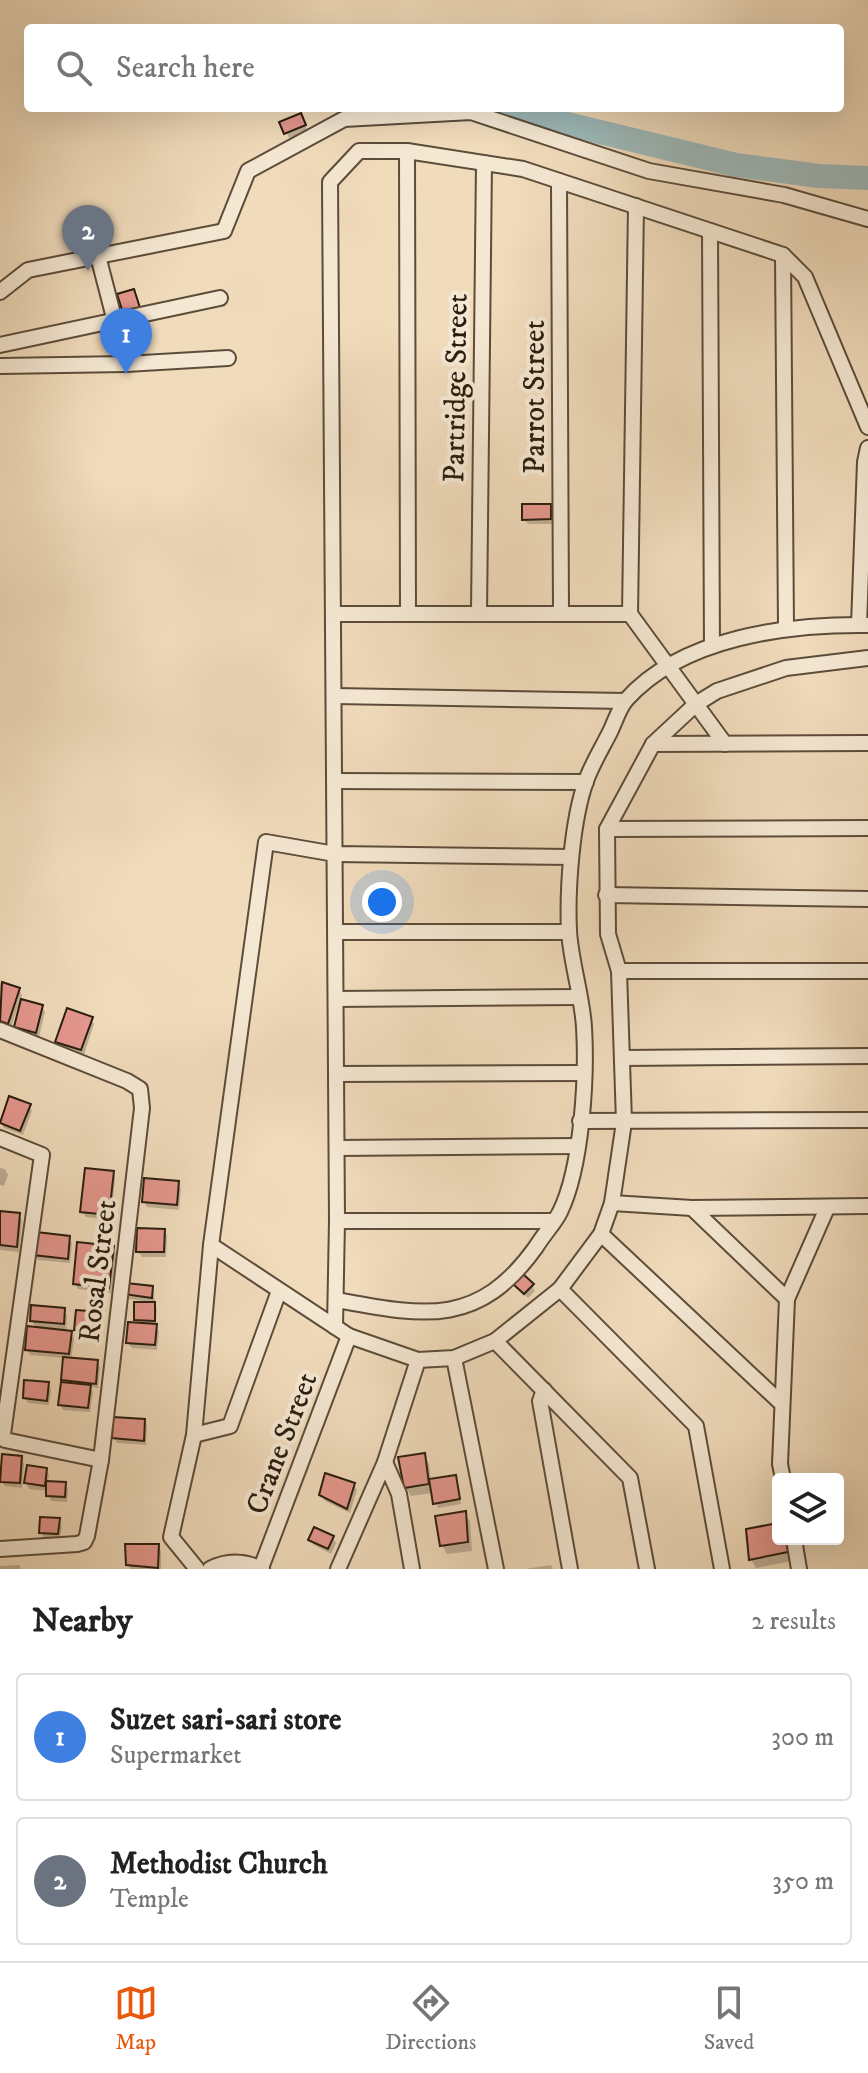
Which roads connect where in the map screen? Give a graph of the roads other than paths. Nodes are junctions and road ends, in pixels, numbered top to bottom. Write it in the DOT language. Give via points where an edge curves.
graph roads {
  1 [pos="407,151"];
  2 [pos="484,163"];
  3 [pos="559,181"];
  4 [pos="636,206"];
  5 [pos="868,219"];
  6 [pos="710,231"];
  7 [pos="783,255"];
  8 [pos="98,256"];
  9 [pos="0,292"];
  10 [pos="220,298"];
  11 [pos="116,322"];
  12 [pos="0,345"];
  13 [pos="228,358"];
  14 [pos="126,364"];
  15 [pos="0,366"];
  16 [pos="868,427"];
  17 [pos="868,448"];
  18 [pos="408,613"];
  19 [pos="479,613"];
  20 [pos="561,613"];
  21 [pos="333,614"];
  22 [pos="630,614"];
  23 [pos="864,625"];
  24 [pos="786,628"];
  25 [pos="712,646"];
  26 [pos="868,658"];
  27 [pos="666,666"];
  28 [pos="334,696"];
  29 [pos="625,701"];
  30 [pos="696,704"];
  31 [pos="868,743"];
  32 [pos="653,744"];
  33 [pos="725,744"];
  34 [pos="335,781"];
  35 [pos="586,782"];
  36 [pos="868,828"];
  37 [pos="607,829"];
  38 [pos="335,854"];
  39 [pos="571,857"];
  40 [pos="606,895"];
  41 [pos="868,899"];
  42 [pos="336,932"];
  43 [pos="569,932"];
  44 [pos="619,971"];
  45 [pos="868,971"];
  46 [pos="579,997"];
  47 [pos="336,999"];
  48 [pos="0,1030"];
  49 [pos="868,1056"];
  50 [pos="622,1058"];
  51 [pos="584,1073"];
  52 [pos="337,1074"];
  53 [pos="868,1120"];
  54 [pos="580,1121"];
  55 [pos="624,1122"];
  56 [pos="0,1138"];
  57 [pos="577,1146"];
  58 [pos="337,1148"];
  59 [pos="612,1203"];
  60 [pos="868,1206"];
  61 [pos="692,1208"];
  62 [pos="827,1208"];
  63 [pos="337,1221"];
  64 [pos="554,1221"];
  65 [pos="601,1234"];
  66 [pos="211,1245"];
  67 [pos="560,1289"];
  68 [pos="279,1291"];
  69 [pos="787,1299"];
  70 [pos="337,1300"];
  71 [pos="335,1327"];
  72 [pos="349,1336"];
  73 [pos="495,1341"];
  74 [pos="454,1358"];
  75 [pos="418,1360"];
  76 [pos="544,1390"];
  77 [pos="782,1404"];
  78 [pos="194,1435"];
  79 [pos="101,1460"];
  80 [pos="385,1462"];
  81 [pos="782,1473"];
  82 [pos="795,1545"];
  83 [pos="0,1549"];
  84 [pos="262,1568"];
  85 [pos="197,1569"];
  86 [pos="210,1569"];
  87 [pos="338,1569"];
  88 [pos="412,1569"];
  89 [pos="496,1569"];
  90 [pos="570,1569"];
  91 [pos="647,1569"];
  92 [pos="722,1569"];
  93 [pos="798,1569"];
  1 -- 2 [label="street"];
  1 -- 18 [label="street"];
  1 -- 21 [label="street" via="359,151 330,182"];
  2 -- 3 [label="street"];
  2 -- 19 [label="street, Partridge Street"];
  3 -- 4 [label="street"];
  3 -- 20 [label="street, Parrot Street"];
  4 -- 6 [label="street"];
  4 -- 22 [label="street"];
  5 -- 8 [label="street" via="784,195 649,171 471,112 344,119 248,171 224,231"];
  6 -- 7 [label="street"];
  6 -- 25 [label="street"];
  7 -- 16 [label="street" via="805,277"];
  7 -- 24 [label="street"];
  8 -- 9 [label="street" via="28,270"];
  8 -- 11 [label="street"];
  10 -- 11 [label="street"];
  11 -- 12 [label="street"];
  11 -- 14 [label="street"];
  13 -- 14 [label="street"];
  14 -- 15 [label="street"];
  17 -- 23 [label="street"];
  18 -- 19 [label="street"];
  18 -- 21 [label="street"];
  19 -- 20 [label="street"];
  20 -- 22 [label="street"];
  21 -- 28 [label="street"];
  22 -- 27 [label="street"];
  23 -- 24 [label="street"];
  24 -- 25 [label="street"];
  25 -- 27 [label="street"];
  26 -- 30 [label="street" via="786,668 717,691"];
  27 -- 29 [label="street"];
  27 -- 30 [label="street"];
  28 -- 29 [label="street"];
  28 -- 34 [label="street"];
  29 -- 35 [label="street"];
  30 -- 32 [label="street"];
  30 -- 33 [label="street"];
  31 -- 33 [label="street"];
  32 -- 33 [label="street"];
  32 -- 37 [label="street"];
  34 -- 35 [label="street"];
  34 -- 38 [label="street"];
  35 -- 39 [label="street"];
  36 -- 37 [label="street"];
  37 -- 40 [label="street"];
  38 -- 39 [label="street"];
  38 -- 42 [label="street"];
  38 -- 66 [label="street" via="266,842"];
  39 -- 43 [label="street"];
  40 -- 41 [label="street"];
  40 -- 44 [label="street" via="608,934"];
  42 -- 43 [label="street"];
  42 -- 47 [label="street"];
  43 -- 46 [label="street"];
  44 -- 45 [label="street"];
  44 -- 50 [label="street"];
  46 -- 47 [label="street"];
  46 -- 51 [label="street"];
  47 -- 52 [label="street"];
  48 -- 79 [label="street, Rosal Street" via="140,1089"];
  49 -- 50 [label="street"];
  50 -- 55 [label="street"];
  51 -- 52 [label="street"];
  51 -- 54 [label="street"];
  52 -- 58 [label="street"];
  53 -- 55 [label="street"];
  54 -- 55 [label="street"];
  54 -- 57 [label="street"];
  55 -- 59 [label="street"];
  56 -- 79 [label="street" via="42,1155 3,1434 5,1440"];
  57 -- 58 [label="street"];
  57 -- 64 [label="street"];
  58 -- 63 [label="street"];
  59 -- 61 [label="street"];
  59 -- 65 [label="street"];
  60 -- 62 [label="street"];
  61 -- 62 [label="street"];
  61 -- 69 [label="street"];
  62 -- 69 [label="street"];
  63 -- 64 [label="street"];
  63 -- 70 [label="street"];
  64 -- 70 [label="street" via="524,1263 489,1296 442,1313"];
  65 -- 67 [label="street"];
  65 -- 77 [label="street"];
  66 -- 68 [label="street"];
  66 -- 78 [label="street"];
  67 -- 73 [label="street"];
  67 -- 92 [label="street" via="696,1426"];
  68 -- 71 [label="street"];
  68 -- 78 [label="street" via="230,1426"];
  69 -- 77 [label="street"];
  70 -- 71 [label="street"];
  71 -- 72 [label="street"];
  72 -- 75 [label="street"];
  72 -- 84 [label="street, Crane Street"];
  73 -- 74 [label="street"];
  73 -- 76 [label="street"];
  74 -- 75 [label="street"];
  74 -- 89 [label="street"];
  75 -- 80 [label="street"];
  76 -- 90 [label="street" via="540,1401"];
  76 -- 91 [label="street" via="630,1478"];
  77 -- 81 [label="street"];
  78 -- 85 [label="street" via="171,1537"];
  79 -- 83 [label="street, Rosal Street" via="84,1542"];
  80 -- 87 [label="street"];
  80 -- 88 [label="street" via="399,1494"];
  82 -- 93 [label="street"];
  84 -- 86 [label="street" via="240,1562"];
}
